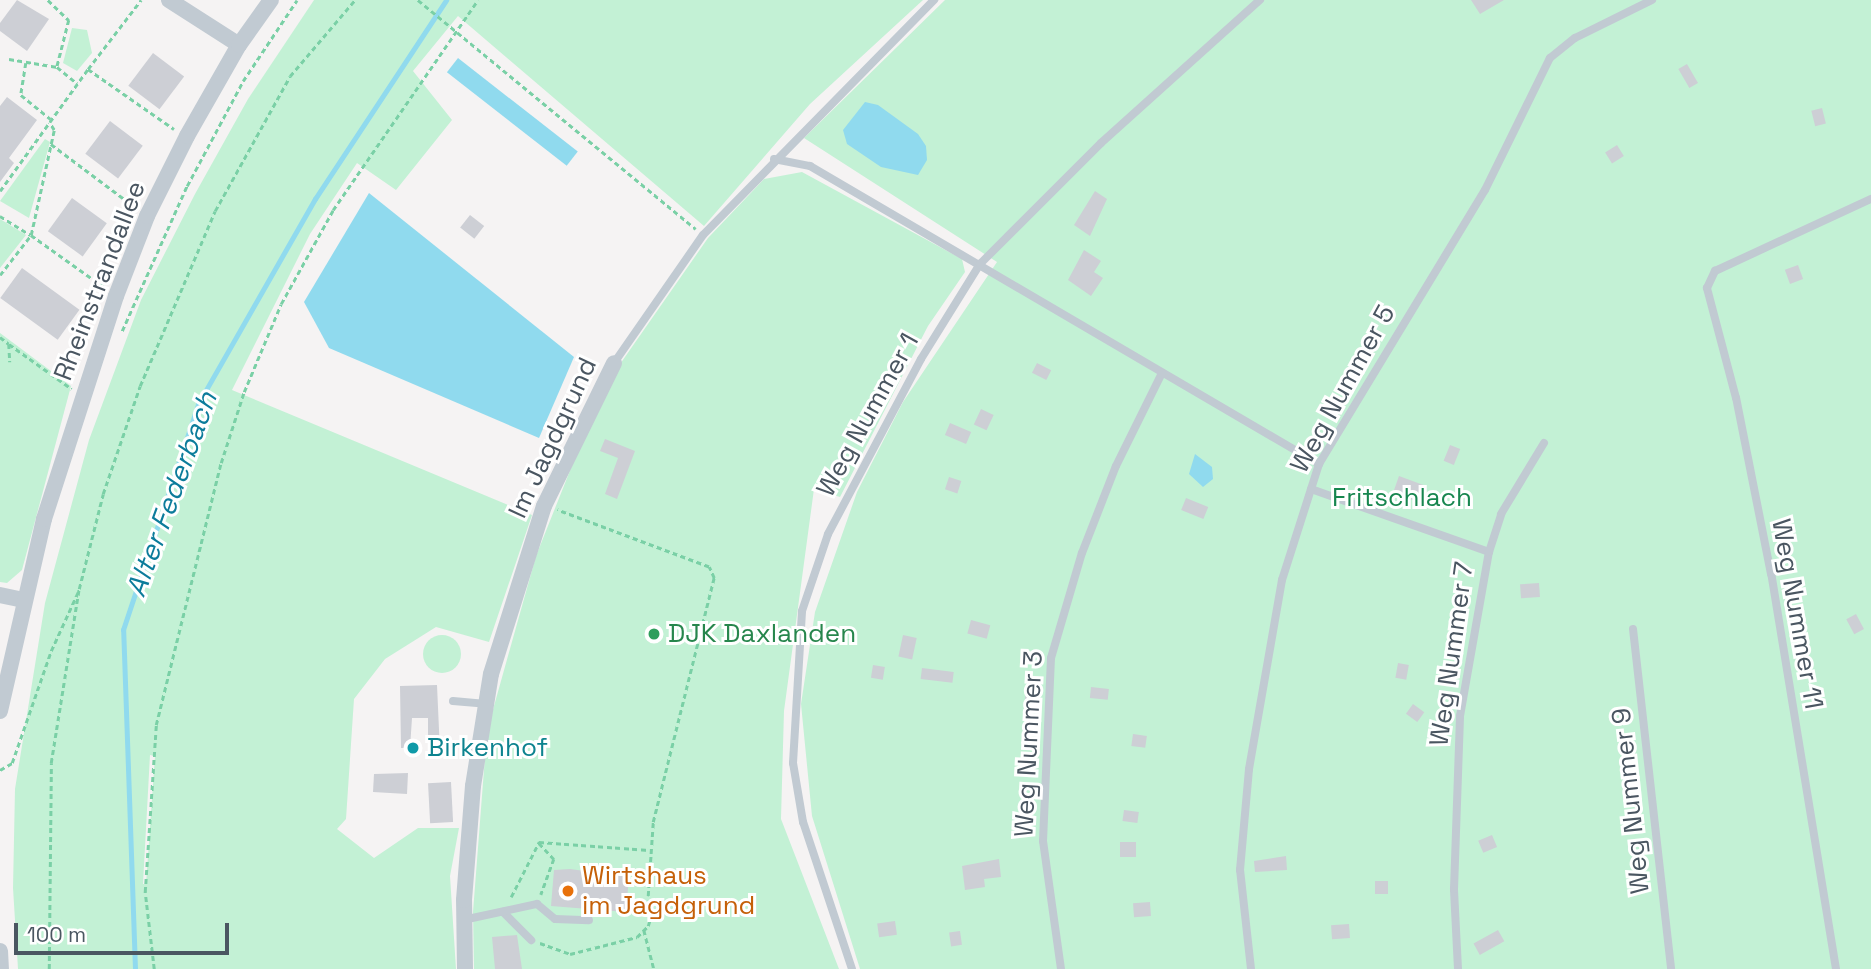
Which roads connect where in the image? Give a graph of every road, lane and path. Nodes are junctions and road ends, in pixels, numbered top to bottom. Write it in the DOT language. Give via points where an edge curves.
graph roads {
  1 [pos="48,0"];
  2 [pos="141,0"];
  3 [pos="169,0"];
  4 [pos="271,0"];
  5 [pos="297,0"];
  6 [pos="348,0"];
  7 [pos="355,0"];
  8 [pos="418,0"];
  9 [pos="478,0"];
  10 [pos="934,0"];
  11 [pos="1260,0"];
  12 [pos="1652,0"];
  13 [pos="350,5"];
  14 [pos="456,28"];
  15 [pos="239,45"];
  16 [pos="9,59"];
  17 [pos="26,63"];
  18 [pos="57,67"];
  19 [pos="88,69"];
  20 [pos="77,83"];
  21 [pos="50,121"];
  22 [pos="187,136"];
  23 [pos="51,144"];
  24 [pos="774,159"];
  25 [pos="0,191"];
  26 [pos="1871,199"];
  27 [pos="0,216"];
  28 [pos="147,216"];
  29 [pos="31,235"];
  30 [pos="703,235"];
  31 [pos="981,264"];
  32 [pos="0,275"];
  33 [pos="116,296"];
  34 [pos="0,337"];
  35 [pos="119,338"];
  36 [pos="9,344"];
  37 [pos="10,362"];
  38 [pos="614,363"];
  39 [pos="1162,373"];
  40 [pos="72,388"];
  41 [pos="1544,443"];
  42 [pos="1319,464"];
  43 [pos="1311,489"];
  44 [pos="544,506"];
  45 [pos="1489,552"];
  46 [pos="79,589"];
  47 [pos="0,595"];
  48 [pos="23,600"];
  49 [pos="1633,629"];
  50 [pos="453,701"];
  51 [pos="486,704"];
  52 [pos="0,711"];
  53 [pos="0,770"];
  54 [pos="538,842"];
  55 [pos="649,850"];
  56 [pos="537,904"];
  57 [pos="503,912"];
  58 [pos="464,920"];
  59 [pos="589,920"];
  60 [pos="644,930"];
  61 [pos="531,940"];
  62 [pos="0,951"];
  63 [pos="2,969"];
  64 [pos="49,969"];
  65 [pos="154,969"];
  66 [pos="465,969"];
  67 [pos="654,969"];
  68 [pos="852,969"];
  69 [pos="1061,969"];
  70 [pos="1251,969"];
  71 [pos="1458,969"];
  72 [pos="1671,969"];
  73 [pos="1836,969"];
  1 -- 18 [label="path" via="68,20"];
  2 -- 19 [label="path"];
  3 -- 15 [label="street"];
  4 -- 15 [label="street, Rheinstrandallee"];
  5 -- 35 [label="path" via="243,81 187,186"];
  6 -- 13 [label="path"];
  7 -- 13 [label="path"];
  8 -- 14 [label="path"];
  9 -- 14 [label="path"];
  10 -- 24 [label="lane, Im Jagdgrund"];
  11 -- 31 [label="lane, Weg Nummer 1" via="1101,144"];
  12 -- 42 [label="lane, Weg Nummer 5" via="1575,37 1550,58 1485,190"];
  13 -- 46 [label="path" via="290,76 215,211 140,386 103,494"];
  14 -- 30 [label="path"];
  14 -- 65 [label="path" via="333,210 281,304 244,392 221,463 151,757 145,891"];
  15 -- 22 [label="street, Rheinstrandallee"];
  16 -- 17 [label="path"];
  17 -- 18 [label="path"];
  17 -- 21 [label="path" via="21,95"];
  18 -- 20 [label="path"];
  19 -- 20 [label="path"];
  19 -- 22 [label="path"];
  20 -- 21 [label="path"];
  21 -- 23 [label="path" via="54,130"];
  21 -- 25 [label="path"];
  22 -- 28 [label="street, Rheinstrandallee"];
  23 -- 28 [label="path"];
  23 -- 29 [label="path"];
  24 -- 30 [label="lane, Im Jagdgrund"];
  24 -- 31 [label="lane" via="810,166"];
  26 -- 73 [label="lane, Weg Nummer 11" via="1715,271 1707,288 1736,398 1771,574"];
  27 -- 29 [label="path"];
  28 -- 33 [label="street, Rheinstrandallee"];
  29 -- 32 [label="path"];
  29 -- 33 [label="path"];
  30 -- 38 [label="lane, Im Jagdgrund"];
  31 -- 39 [label="lane"];
  31 -- 68 [label="lane, Weg Nummer 1" via="862,465 828,534 802,611 793,763 803,822"];
  33 -- 48 [label="street, Rheinstrandallee" via="44,519"];
  34 -- 36 [label="path"];
  36 -- 37 [label="path"];
  36 -- 40 [label="path"];
  38 -- 44 [label="street, Im Jagdgrund"];
  39 -- 42 [label="lane"];
  39 -- 69 [label="lane, Weg Nummer 3" via="1106,491 1051,658 1042,841"];
  41 -- 45 [label="lane, Weg Nummer 7" via="1501,514"];
  42 -- 43 [label="lane, Weg Nummer 5"];
  43 -- 45 [label="lane"];
  43 -- 70 [label="lane, Weg Nummer 5" via="1282,580 1249,769 1240,870"];
  44 -- 51 [label="street, Im Jagdgrund" via="523,562"];
  44 -- 55 [label="path" via="709,567 714,578"];
  45 -- 71 [label="lane, Weg Nummer 7" via="1460,716 1454,889"];
  46 -- 53 [label="path" via="51,651 12,763"];
  46 -- 64 [label="path" via="51,763"];
  47 -- 48 [label="street"];
  48 -- 52 [label="street, Rheinstrandallee"];
  49 -- 72 [label="lane, Weg Nummer 9"];
  50 -- 51 [label="lane"];
  51 -- 58 [label="street, Im Jagdgrund" via="473,786"];
  54 -- 55 [label="path"];
  54 -- 56 [label="path" via="554,859"];
  54 -- 57 [label="path" via="521,885"];
  55 -- 60 [label="path" via="652,913"];
  56 -- 57 [label="lane"];
  56 -- 59 [label="lane" via="555,919"];
  57 -- 58 [label="lane"];
  57 -- 61 [label="lane"];
  58 -- 66 [label="street, Im Jagdgrund"];
  60 -- 61 [label="path" via="638,937 570,954"];
  60 -- 67 [label="path"];
  62 -- 63 [label="street"];
}
